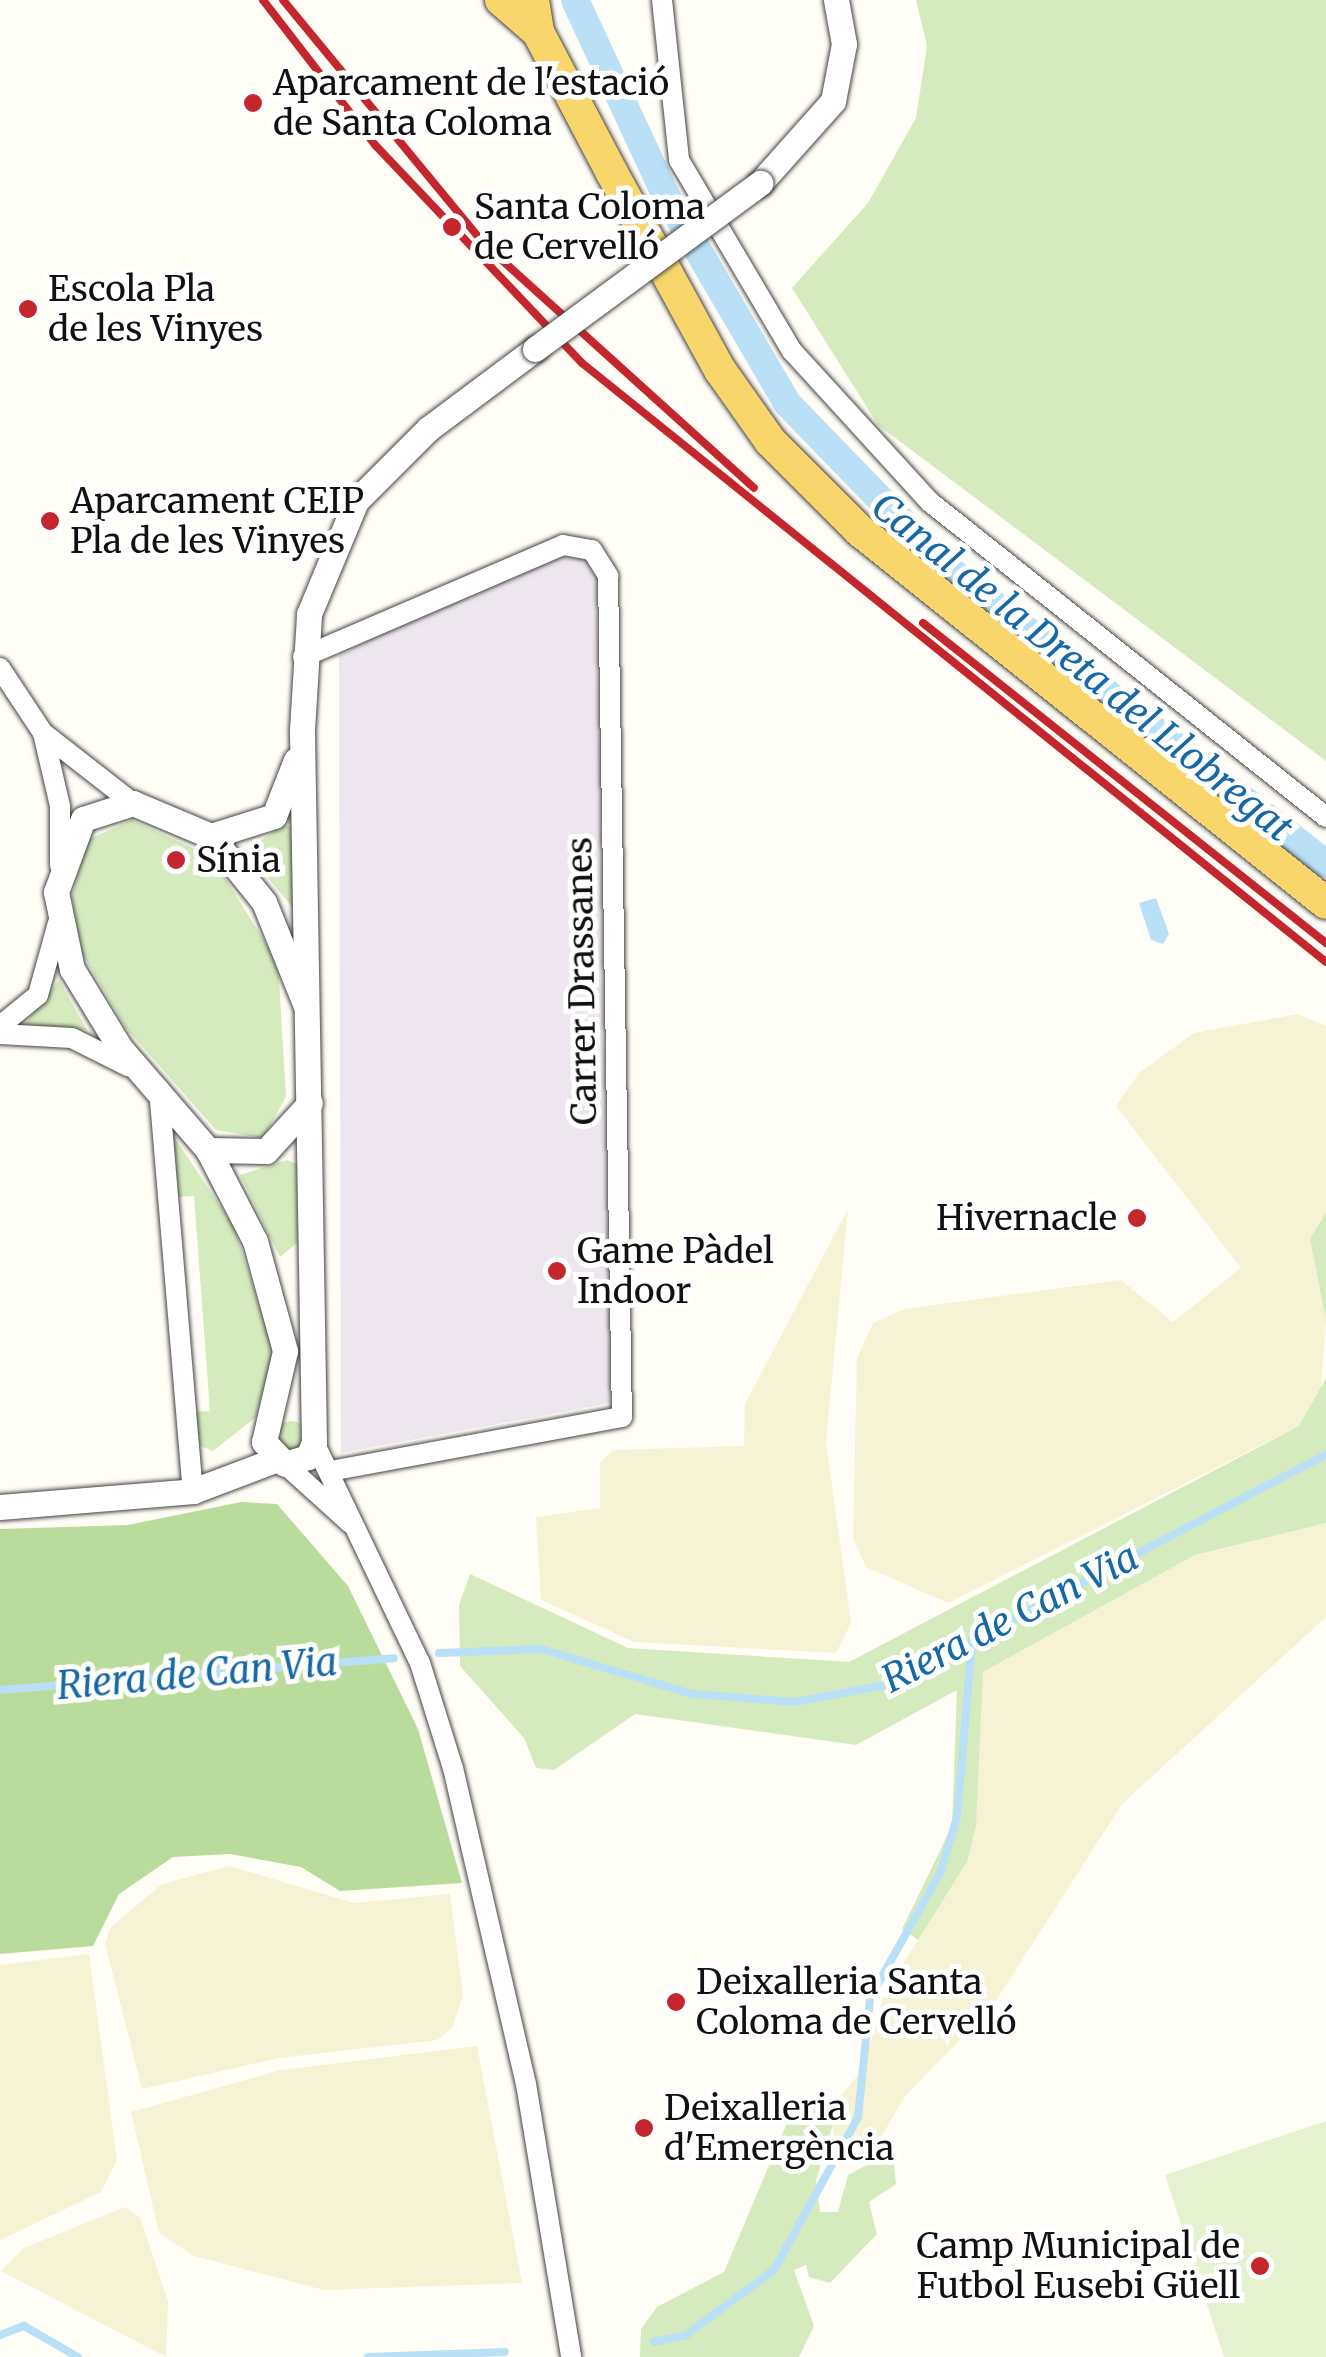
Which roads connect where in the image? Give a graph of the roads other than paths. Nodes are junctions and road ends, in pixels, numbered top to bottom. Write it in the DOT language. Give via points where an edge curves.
graph roads {
  1 [pos="502,0"];
  2 [pos="662,0"];
  3 [pos="836,0"];
  4 [pos="536,16"];
  5 [pos="304,657"];
  6 [pos="0,668"];
  7 [pos="43,733"];
  8 [pos="302,736"];
  9 [pos="133,803"];
  10 [pos="1326,817"];
  11 [pos="211,836"];
  12 [pos="60,865"];
  13 [pos="1326,903"];
  14 [pos="58,921"];
  15 [pos="306,1006"];
  16 [pos="0,1026"];
  17 [pos="0,1034"];
  18 [pos="159,1088"];
  19 [pos="310,1103"];
  20 [pos="208,1150"];
  21 [pos="274,1420"];
  22 [pos="313,1435"];
  23 [pos="280,1462"];
  24 [pos="334,1470"];
  25 [pos="193,1491"];
  26 [pos="0,1508"];
  27 [pos="358,1532"];
  28 [pos="570,2357"];
  1 -- 4 [label="main road"];
  2 -- 10 [label="street" via="679,160 792,351 930,502"];
  3 -- 5 [label="street, bridge" via="843,64 833,101 760,183 428,428 356,501 327,552"];
  4 -- 13 [label="main road" via="688,315 770,440 860,531"];
  5 -- 8 [label="street"];
  5 -- 24 [label="street, Carrer Drassanes" via="544,551 592,550 608,576 622,1416"];
  6 -- 7 [label="street"];
  7 -- 9 [label="street"];
  7 -- 12 [label="street" via="60,806"];
  8 -- 11 [label="street" via="274,816"];
  8 -- 15 [label="street"];
  9 -- 11 [label="street"];
  9 -- 12 [label="street" via="83,819"];
  11 -- 15 [label="street" via="264,902"];
  12 -- 14 [label="street"];
  14 -- 16 [label="street" via="38,995"];
  14 -- 18 [label="street" via="90,1003"];
  15 -- 19 [label="street"];
  17 -- 18 [label="street" via="72,1038"];
  18 -- 20 [label="street"];
  18 -- 25 [label="street"];
  19 -- 20 [label="street" via="266,1151"];
  19 -- 22 [label="street"];
  20 -- 21 [label="street" via="280,1316 284,1377"];
  21 -- 22 [label="street" via="295,1415"];
  21 -- 23 [label="street" via="264,1442"];
  22 -- 23 [label="street" via="308,1457"];
  22 -- 24 [label="street"];
  23 -- 25 [label="street"];
  23 -- 27 [label="street"];
  24 -- 27 [label="street"];
  25 -- 26 [label="street"];
  27 -- 28 [label="street" via="429,1687 466,1817 526,2084"];
}
